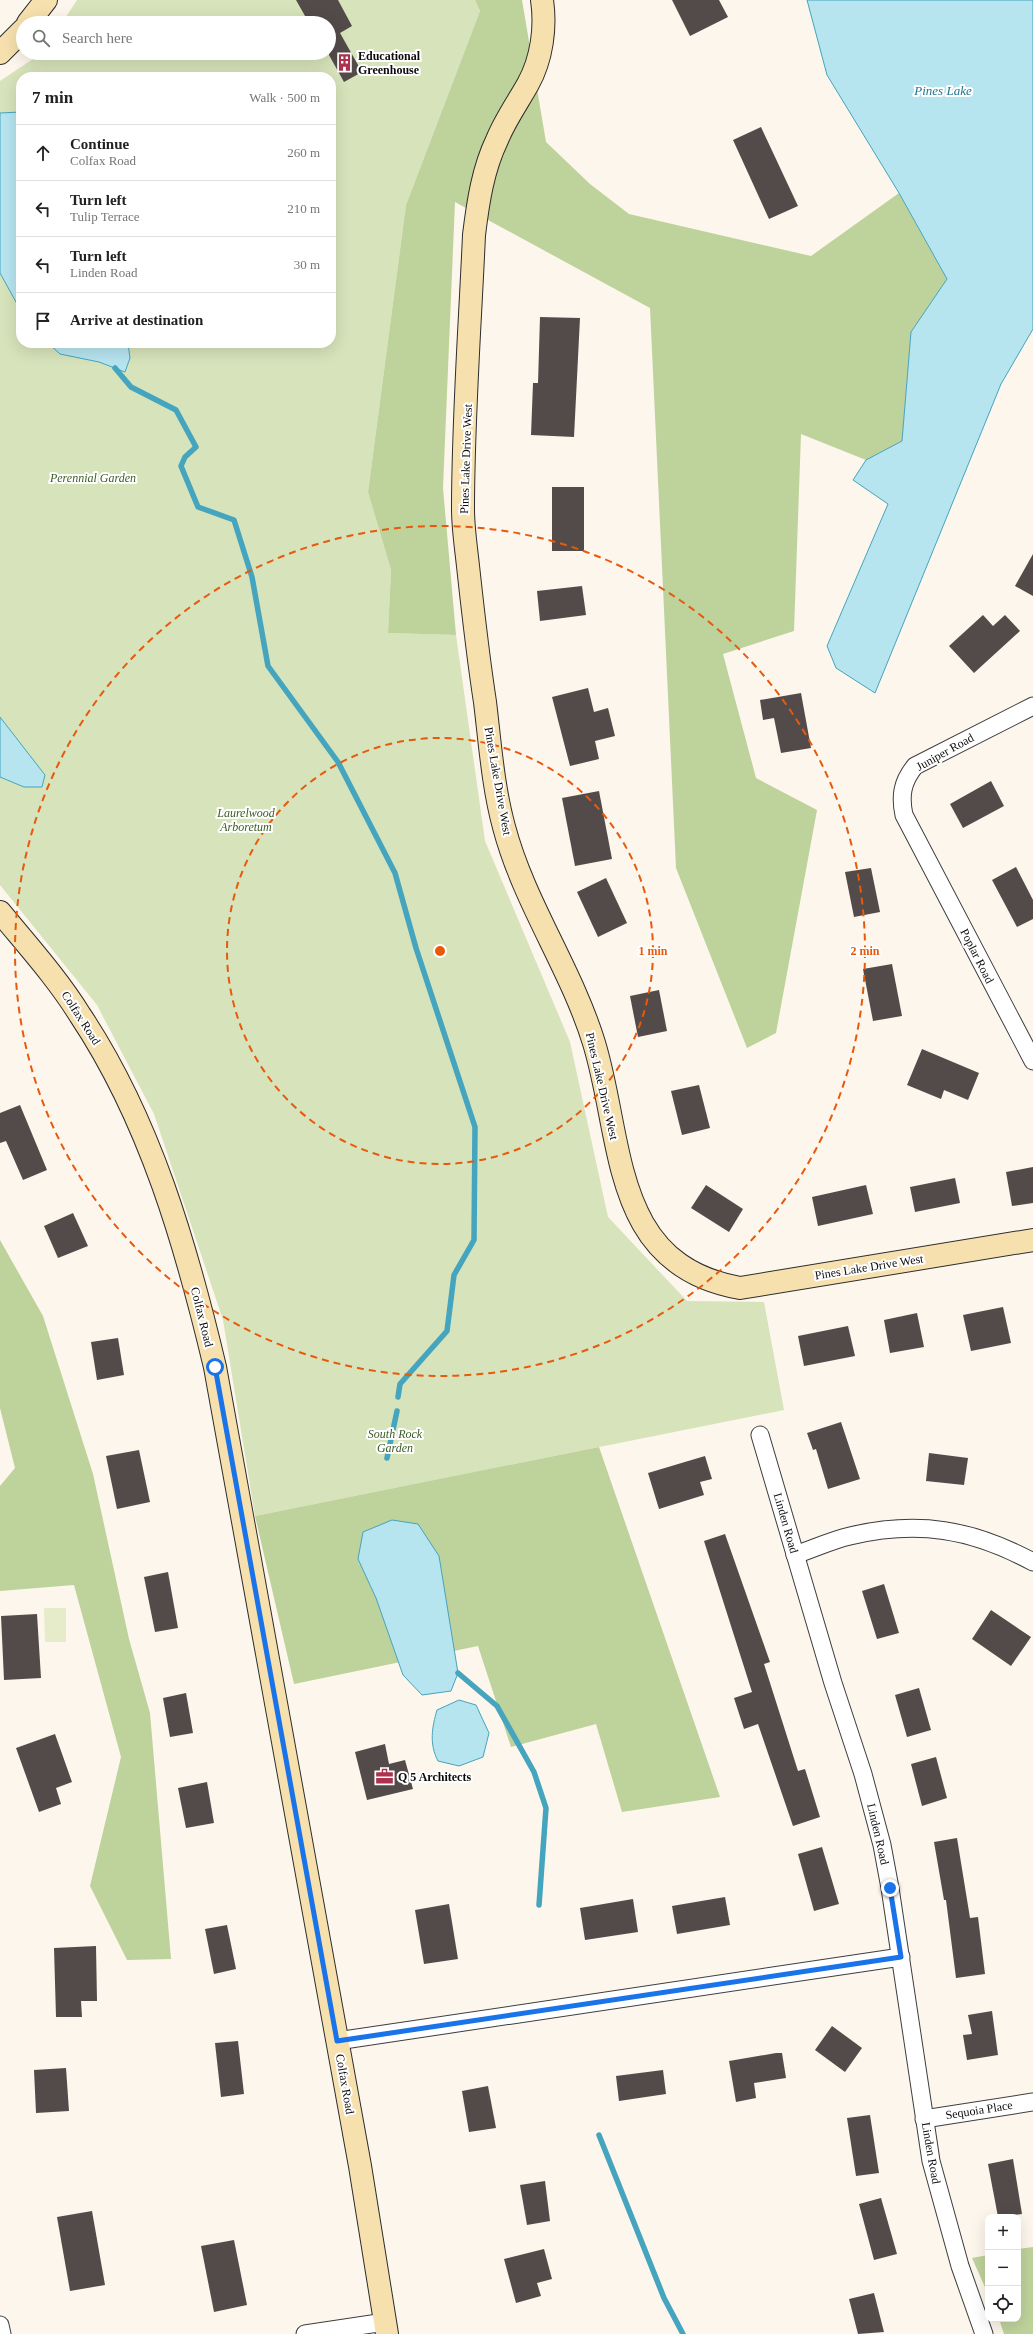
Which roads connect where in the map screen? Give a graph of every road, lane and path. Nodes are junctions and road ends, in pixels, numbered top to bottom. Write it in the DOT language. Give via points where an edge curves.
graph roads {
  1 [pos="46,0"];
  2 [pos="542,0"];
  3 [pos="33,16"];
  4 [pos="16,37"];
  5 [pos="0,53"];
  6 [pos="1033,706"];
  7 [pos="922,849"];
  8 [pos="0,912"];
  9 [pos="1033,1061"];
  10 [pos="1033,1240"];
  11 [pos="760,1435"];
  12 [pos="795,1555"];
  13 [pos="1033,1562"];
  14 [pos="901,1957"];
  15 [pos="337,2041"];
  16 [pos="1033,2102"];
  17 [pos="924,2119"];
  18 [pos="0,2325"];
  19 [pos="386,2328"];
  20 [pos="2,2334"];
  21 [pos="305,2334"];
  22 [pos="984,2334"];
  1 -- 3 [label="street"];
  2 -- 10 [label="street, Pines Lake Drive West" via="543,35 538,59 530,82 497,139 478,202 474,235 463,512 475,631 503,822 512,855 584,1014 595,1045 621,1171 630,1198 650,1234 676,1262 696,1275 740,1288"];
  4 -- 5 [label="street"];
  6 -- 7 [label="street, Juniper Road" via="915,766 907,776 902,788 903,808"];
  7 -- 9 [label="street, Poplar Road"];
  8 -- 15 [label="street, Colfax Road" via="54,977 105,1055 154,1162 178,1228 215,1367"];
  11 -- 12 [label="street, Linden Road"];
  12 -- 13 [label="street" via="849,1536 888,1529 920,1528 942,1529 975,1536"];
  12 -- 14 [label="street, Linden Road" via="863,1774 882,1845"];
  14 -- 15 [label="street"];
  14 -- 17 [label="street, Linden Road"];
  15 -- 19 [label="street, Colfax Road"];
  16 -- 17 [label="street, Sequoia Place"];
  17 -- 22 [label="street, Linden Road" via="939,2197"];
  18 -- 20 [label="street"];
  19 -- 21 [label="street"];
}
